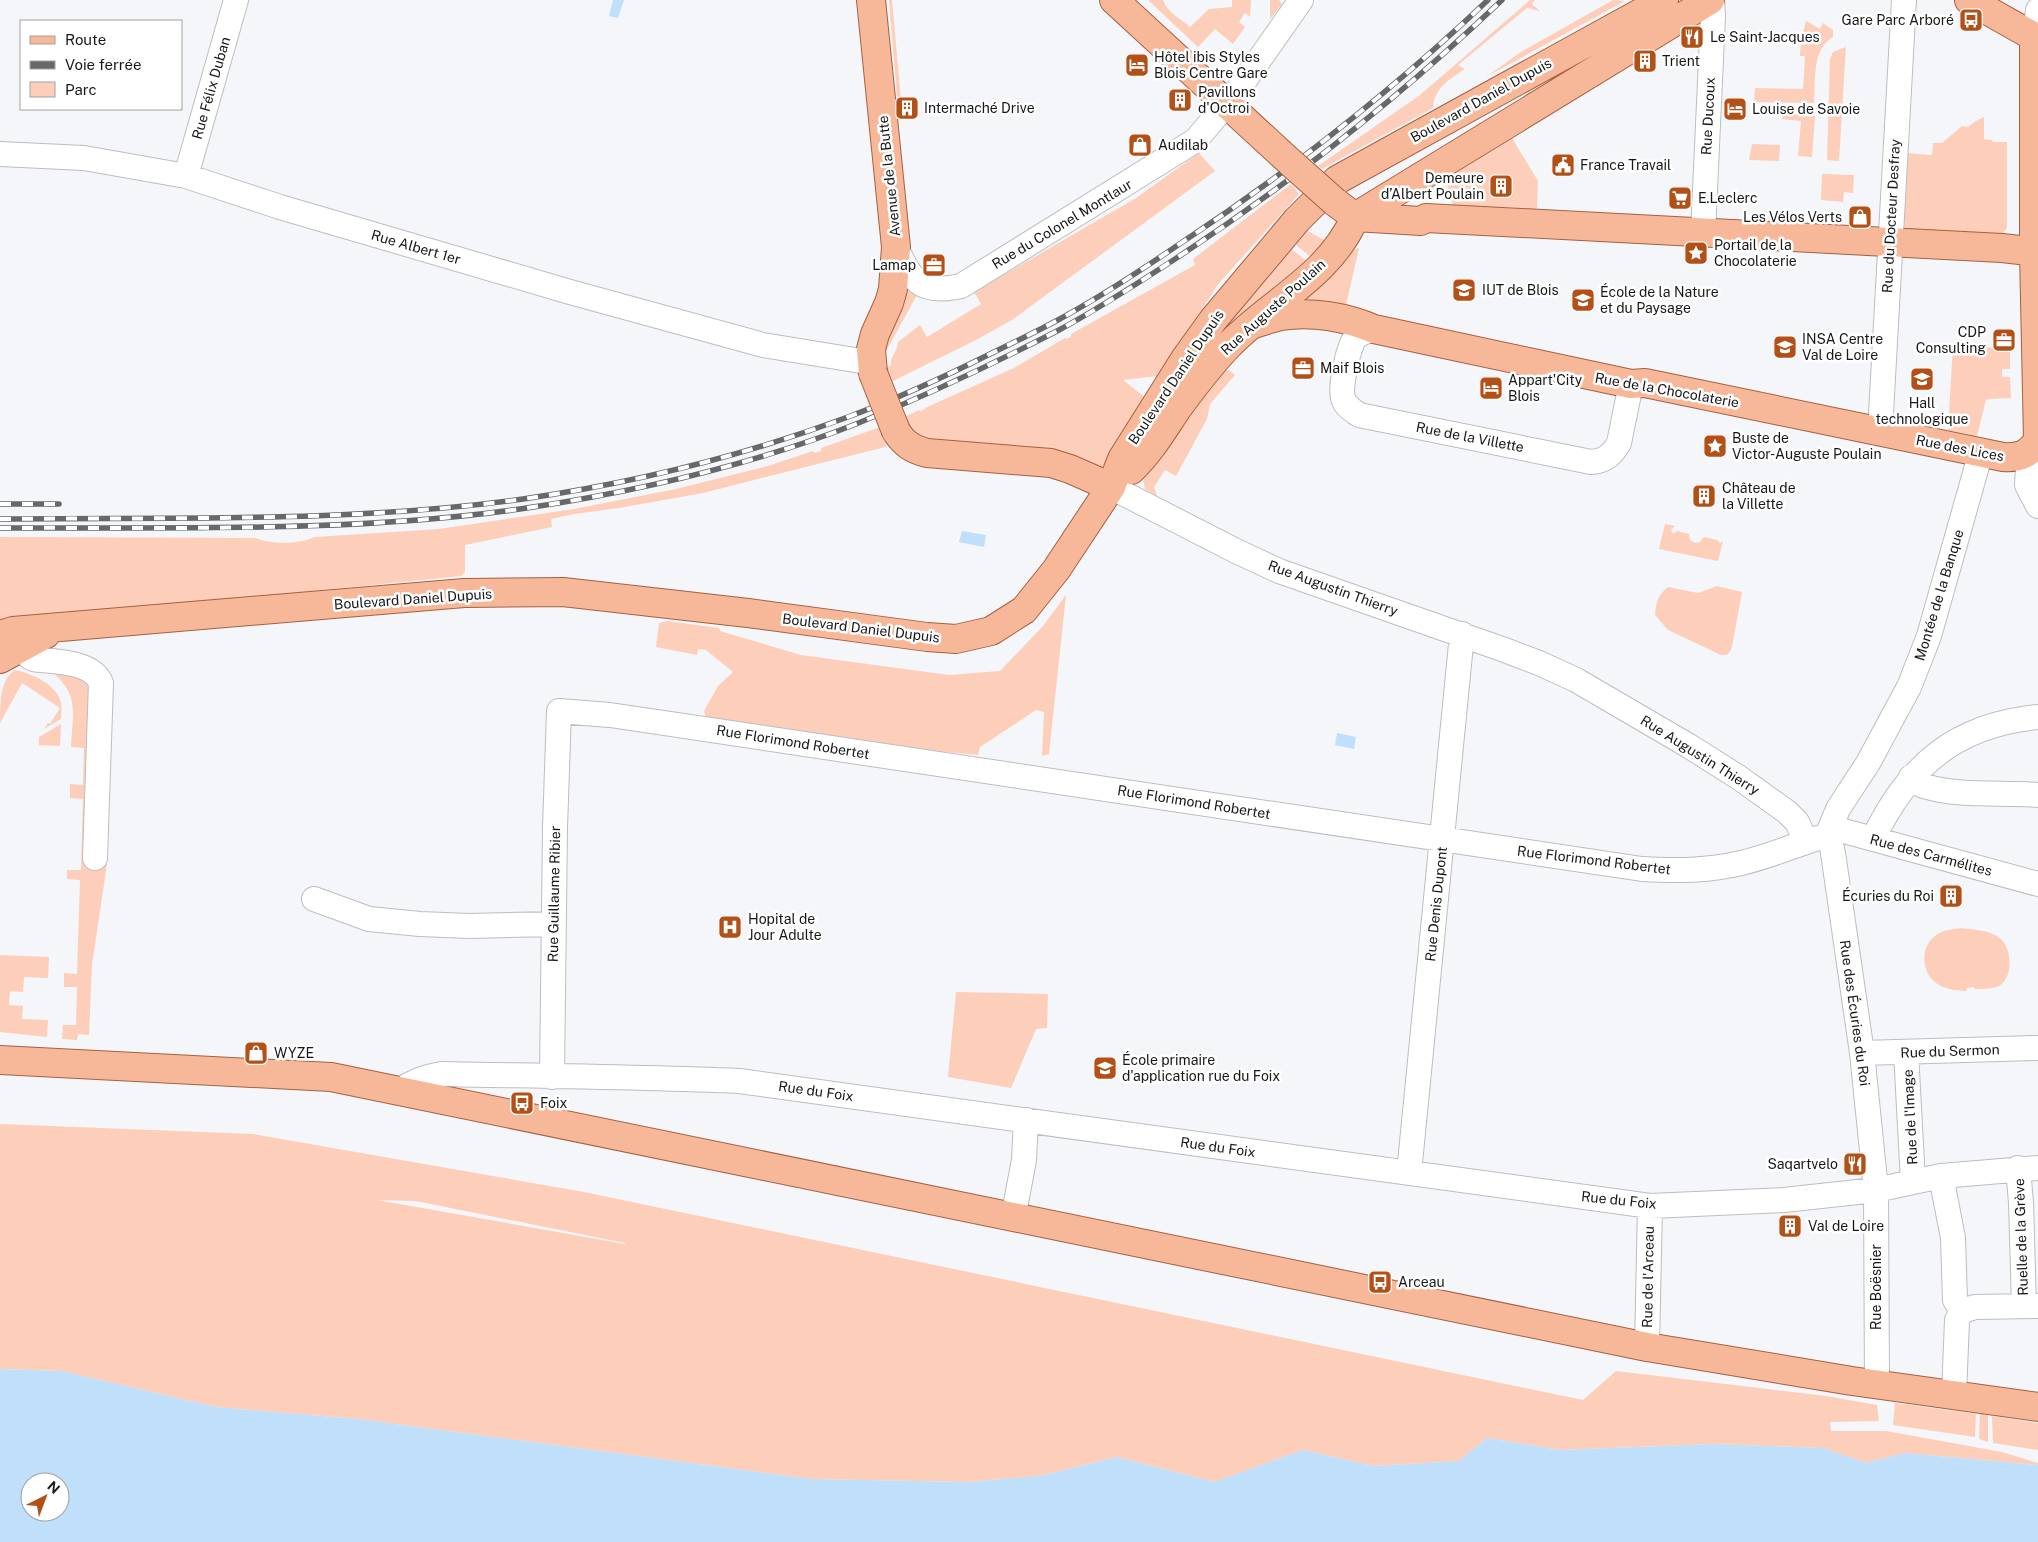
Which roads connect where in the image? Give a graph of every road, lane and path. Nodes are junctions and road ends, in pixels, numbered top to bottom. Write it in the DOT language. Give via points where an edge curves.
graph roads {
  1 [pos="236,0"];
  2 [pos="871,0"];
  3 [pos="1114,0"];
  4 [pos="1301,0"];
  5 [pos="1664,0"];
  6 [pos="1711,0"];
  7 [pos="1904,0"];
  8 [pos="1969,0"];
  9 [pos="2038,10"];
  10 [pos="2037,40"];
  11 [pos="1226,103"];
  12 [pos="0,154"];
  13 [pos="186,176"];
  14 [pos="1345,210"];
  15 [pos="1703,232"];
  16 [pos="1890,242"];
  17 [pos="896,247"];
  18 [pos="2037,250"];
  19 [pos="1251,325"];
  20 [pos="1374,329"];
  21 [pos="873,354"];
  22 [pos="829,357"];
  23 [pos="1632,384"];
  24 [pos="1880,432"];
  25 [pos="2013,454"];
  26 [pos="1111,487"];
  27 [pos="2038,506"];
  28 [pos="1462,634"];
  29 [pos="8,643"];
  30 [pos="559,711"];
  31 [pos="2038,717"];
  32 [pos="1911,777"];
  33 [pos="2038,795"];
  34 [pos="1873,839"];
  35 [pos="1443,840"];
  36 [pos="1816,840"];
  37 [pos="95,858"];
  38 [pos="2038,884"];
  39 [pos="314,899"];
  40 [pos="554,924"];
  41 [pos="2038,1048"];
  42 [pos="1906,1052"];
  43 [pos="1862,1053"];
  44 [pos="0,1060"];
  45 [pos="552,1077"];
  46 [pos="399,1091"];
  47 [pos="1026,1120"];
  48 [pos="2028,1168"];
  49 [pos="1409,1173"];
  50 [pos="1941,1176"];
  51 [pos="1913,1182"];
  52 [pos="1876,1190"];
  53 [pos="1650,1206"];
  54 [pos="1013,1218"];
  55 [pos="2031,1306"];
  56 [pos="1962,1311"];
  57 [pos="1647,1347"];
  58 [pos="1876,1384"];
  59 [pos="1954,1395"];
  60 [pos="2038,1407"];
  1 -- 13 [label="street, Rue Félix Duban"];
  2 -- 17 [label="main road, Avenue de la Butte"];
  3 -- 11 [label="main road"];
  4 -- 11 [label="street, Rue du Colonel Montlaur"];
  5 -- 26 [label="main road, Boulevard Daniel Dupuis" via="1337,180 1297,220 1213,320 1122,459"];
  6 -- 14 [label="main road"];
  6 -- 15 [label="street, Rue Ducoux" via="1713,16"];
  7 -- 16 [label="street, Rue du Docteur Desfray"];
  8 -- 10 [label="main road"];
  9 -- 10 [label="street"];
  10 -- 18 [label="main road"];
  11 -- 14 [label="main road, bridge"];
  11 -- 17 [label="street, Rue du Colonel Montlaur" via="1196,140 961,286 942,290 927,287 913,279"];
  12 -- 13 [label="street, Rue Albert 1er" via="84,158"];
  13 -- 22 [label="street, Rue Albert 1er" via="280,208 570,292 763,345"];
  14 -- 15 [label="main road" via="1421,221 1426,218"];
  14 -- 19 [label="main road, Rue Auguste Poulain" via="1346,237 1334,253"];
  15 -- 16 [label="main road"];
  16 -- 18 [label="main road"];
  16 -- 24 [label="street, Rue du Docteur Desfray"];
  17 -- 21 [label="main road, Avenue de la Butte" via="893,289"];
  18 -- 25 [label="main road" via="2038,440"];
  19 -- 20 [label="main road, Rue de la Chocolaterie" via="1280,316 1314,315 1357,322"];
  19 -- 26 [label="main road, Rue Auguste Poulain" via="1197,382 1143,459"];
  20 -- 23 [label="main road, Rue de la Chocolaterie"];
  20 -- 23 [label="street, Rue de la Villette" via="1355,338 1342,385 1348,408 1359,415 1602,462 1619,443"];
  21 -- 22 [label="street, Rue Albert 1er" via="861,361"];
  21 -- 22 [label="street" via="854,344"];
  21 -- 26 [label="main road, Rue Augustin Thierry, bridge" via="896,431 902,441 913,449 927,453 1051,463"];
  23 -- 24 [label="main road, Rue de la Chocolaterie" via="1645,383"];
  24 -- 25 [label="main road, Rue des Lices"];
  25 -- 27 [label="street"];
  25 -- 36 [label="street, Montée de la Banque" via="1929,636 1909,687 1868,763"];
  26 -- 28 [label="street, Rue Augustin Thierry" via="1279,571"];
  26 -- 29 [label="main road, Boulevard Daniel Dupuis" via="1056,570 1024,610 991,631 956,639 563,592 464,593 56,629"];
  28 -- 35 [label="street, Rue Denis Dupont"];
  28 -- 36 [label="street, Rue Augustin Thierry" via="1576,680 1738,778 1787,812"];
  29 -- 37 [label="street" via="32,660 74,665 91,670 98,676"];
  30 -- 35 [label="street, Rue Florimond Robertet" via="610,715"];
  30 -- 40 [label="street, Rue Guillaume Ribier"];
  31 -- 32 [label="street" via="2000,724 1960,738"];
  32 -- 33 [label="street" via="1922,786 1962,792"];
  32 -- 34 [label="street"];
  34 -- 36 [label="street, Rue des Carmélites" via="1844,831"];
  34 -- 38 [label="street, Rue des Carmélites"];
  35 -- 36 [label="street, Rue Florimond Robertet" via="1672,871 1742,863"];
  35 -- 49 [label="street, Rue Denis Dupont"];
  36 -- 43 [label="street, Rue des Écuries du Roi" via="1830,844 1833,853"];
  39 -- 40 [label="street" via="369,919 469,926"];
  40 -- 45 [label="street, Rue Guillaume Ribier"];
  41 -- 42 [label="street, Rue du Sermon"];
  42 -- 43 [label="street, Rue du Sermon"];
  42 -- 51 [label="street, Rue de l'Image"];
  43 -- 52 [label="street, Rue des Écuries du Roi"];
  44 -- 46 [label="main road" via="331,1077"];
  45 -- 46 [label="street, Rue du Foix" via="442,1074 410,1083"];
  45 -- 47 [label="street, Rue du Foix" via="739,1081"];
  46 -- 54 [label="main road"];
  47 -- 49 [label="street, Rue du Foix"];
  47 -- 54 [label="street" via="1024,1160"];
  48 -- 50 [label="street, Rue du Foix"];
  48 -- 55 [label="street, Ruelle de la Grève" via="2022,1203"];
  49 -- 53 [label="street, Rue du Foix"];
  50 -- 51 [label="street, Rue du Foix"];
  50 -- 56 [label="street" via="1953,1238 1955,1300"];
  51 -- 52 [label="street, Rue du Foix"];
  52 -- 53 [label="street, Rue du Foix" via="1784,1200"];
  52 -- 58 [label="street, Rue Boësnier"];
  53 -- 57 [label="street, Rue de l'Arceau"];
  54 -- 57 [label="main road"];
  55 -- 56 [label="street" via="1975,1307"];
  56 -- 59 [label="street" via="1958,1320"];
  57 -- 58 [label="main road"];
  58 -- 59 [label="main road"];
  59 -- 60 [label="main road"];
}
